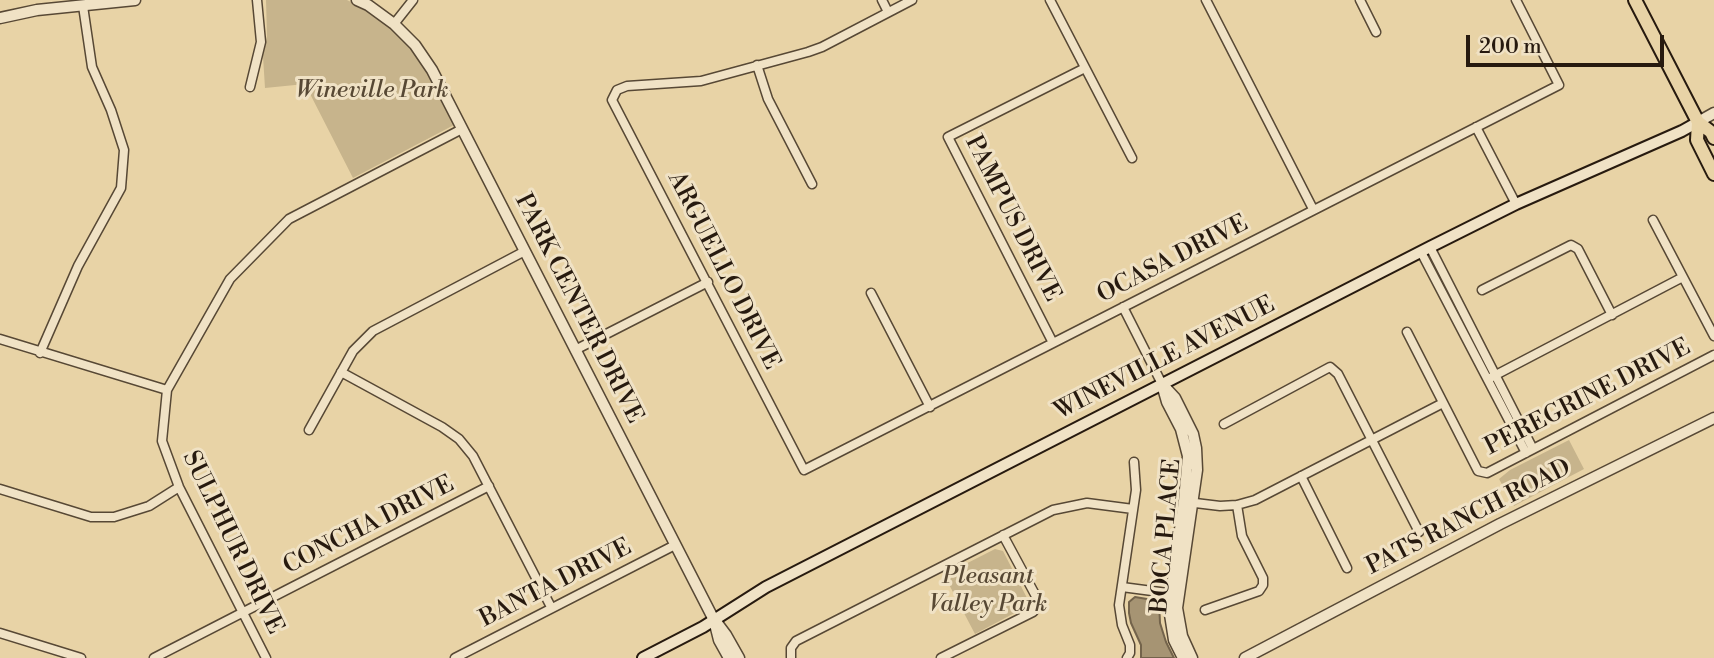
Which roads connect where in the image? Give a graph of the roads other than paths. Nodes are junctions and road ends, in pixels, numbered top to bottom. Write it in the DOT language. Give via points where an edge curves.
graph roads {
  1 [pos="135,0"];
  2 [pos="257,0"];
  3 [pos="357,0"];
  4 [pos="413,0"];
  5 [pos="882,0"];
  6 [pos="912,0"];
  7 [pos="1050,0"];
  8 [pos="1206,0"];
  9 [pos="1360,0"];
  10 [pos="1516,0"];
  11 [pos="1635,0"];
  12 [pos="83,6"];
  13 [pos="888,12"];
  14 [pos="0,18"];
  15 [pos="394,24"];
  16 [pos="1376,32"];
  17 [pos="757,65"];
  18 [pos="1085,68"];
  19 [pos="250,87"];
  20 [pos="1714,113"];
  21 [pos="1698,122"];
  22 [pos="1476,127"];
  23 [pos="463,129"];
  24 [pos="1714,138"];
  25 [pos="1132,158"];
  26 [pos="1714,174"];
  27 [pos="812,184"];
  28 [pos="1516,204"];
  29 [pos="1313,209"];
  30 [pos="1653,220"];
  31 [pos="1425,250"];
  32 [pos="525,251"];
  33 [pos="1683,277"];
  34 [pos="708,282"];
  35 [pos="1482,290"];
  36 [pos="871,293"];
  37 [pos="1123,307"];
  38 [pos="1612,314"];
  39 [pos="1407,332"];
  40 [pos="1714,336"];
  41 [pos="0,339"];
  42 [pos="1053,343"];
  43 [pos="575,350"];
  44 [pos="40,353"];
  45 [pos="1714,355"];
  46 [pos="341,372"];
  47 [pos="1491,378"];
  48 [pos="1162,384"];
  49 [pos="167,390"];
  50 [pos="1443,403"];
  51 [pos="929,407"];
  52 [pos="1714,418"];
  53 [pos="1224,424"];
  54 [pos="309,430"];
  55 [pos="1372,440"];
  56 [pos="1529,451"];
  57 [pos="1134,462"];
  58 [pos="804,470"];
  59 [pos="1301,476"];
  60 [pos="489,486"];
  61 [pos="178,487"];
  62 [pos="0,489"];
  63 [pos="1188,502"];
  64 [pos="1237,505"];
  65 [pos="1133,509"];
  66 [pos="1419,532"];
  67 [pos="1003,535"];
  68 [pos="675,545"];
  69 [pos="1347,568"];
  70 [pos="1122,587"];
  71 [pos="1174,594"];
  72 [pos="551,607"];
  73 [pos="1205,610"];
  74 [pos="243,612"];
  75 [pos="714,620"];
  76 [pos="0,633"];
  77 [pos="41,646"];
  78 [pos="1128,655"];
  79 [pos="38,658"];
  80 [pos="81,658"];
  81 [pos="154,658"];
  82 [pos="266,658"];
  83 [pos="455,658"];
  84 [pos="643,658"];
  85 [pos="729,658"];
  86 [pos="738,658"];
  87 [pos="791,658"];
  88 [pos="941,658"];
  89 [pos="1183,658"];
  90 [pos="1192,658"];
  91 [pos="1245,658"];
  1 -- 12 [label="street"];
  2 -- 19 [label="street" via="261,42"];
  3 -- 15 [label="street, PARK CENTER DRIVE"];
  4 -- 15 [label="street"];
  5 -- 13 [label="street"];
  6 -- 13 [label="street"];
  7 -- 18 [label="street"];
  8 -- 29 [label="street"];
  9 -- 16 [label="street"];
  10 -- 22 [label="street, OCASA DRIVE" via="1559,85"];
  11 -- 21 [label="main road"];
  12 -- 14 [label="street"];
  12 -- 44 [label="street" via="92,67 124,150 121,188 78,266"];
  13 -- 17 [label="street" via="822,47"];
  15 -- 23 [label="street, PARK CENTER DRIVE" via="432,70"];
  17 -- 27 [label="street" via="768,99"];
  17 -- 34 [label="street, ARGUELLO DRIVE" via="701,81 627,86 617,90 612,100"];
  18 -- 25 [label="street"];
  18 -- 42 [label="street, PAMPUS DRIVE" via="947,137"];
  20 -- 21 [label="street, WINEVILLE AVENUE"];
  21 -- 24 [label="main road"];
  21 -- 26 [label="main road" via="1697,140"];
  21 -- 28 [label="main road, WINEVILLE AVENUE"];
  22 -- 28 [label="street"];
  22 -- 29 [label="street, OCASA DRIVE"];
  23 -- 32 [label="street, PARK CENTER DRIVE"];
  23 -- 49 [label="street, SULPHUR DRIVE" via="289,219 230,279"];
  28 -- 31 [label="main road, WINEVILLE AVENUE"];
  29 -- 37 [label="street, OCASA DRIVE"];
  30 -- 33 [label="street"];
  31 -- 47 [label="street"];
  31 -- 48 [label="main road, WINEVILLE AVENUE"];
  32 -- 43 [label="street, PARK CENTER DRIVE"];
  32 -- 46 [label="street" via="379,327 353,351"];
  33 -- 38 [label="street"];
  33 -- 40 [label="street"];
  34 -- 43 [label="street"];
  34 -- 58 [label="street, ARGUELLO DRIVE"];
  35 -- 38 [label="street" via="1572,245"];
  36 -- 51 [label="street"];
  37 -- 42 [label="street, OCASA DRIVE"];
  37 -- 48 [label="street, BOCA PLACE"];
  38 -- 47 [label="street"];
  39 -- 50 [label="street"];
  41 -- 44 [label="street"];
  42 -- 51 [label="street, OCASA DRIVE"];
  43 -- 68 [label="street, PARK CENTER DRIVE"];
  44 -- 49 [label="street"];
  45 -- 56 [label="street, PEREGRINE DRIVE"];
  46 -- 54 [label="street"];
  46 -- 60 [label="street" via="459,439"];
  47 -- 56 [label="street"];
  48 -- 63 [label="street, BOCA PLACE" via="1185,442"];
  48 -- 75 [label="main road, WINEVILLE AVENUE" via="766,587"];
  49 -- 61 [label="street, SULPHUR DRIVE" via="162,441"];
  50 -- 55 [label="street"];
  50 -- 56 [label="street, PEREGRINE DRIVE" via="1478,471 1487,473"];
  51 -- 58 [label="street, OCASA DRIVE"];
  52 -- 91 [label="street, PATS RANCH ROAD"];
  53 -- 55 [label="street" via="1330,367"];
  55 -- 59 [label="street"];
  55 -- 66 [label="street"];
  57 -- 65 [label="street"];
  59 -- 64 [label="street"];
  59 -- 69 [label="street"];
  60 -- 72 [label="street"];
  60 -- 74 [label="street, CONCHA DRIVE"];
  61 -- 62 [label="street" via="149,506 114,517 91,517"];
  61 -- 74 [label="street, SULPHUR DRIVE"];
  63 -- 64 [label="street"];
  63 -- 71 [label="street, BOCA PLACE"];
  64 -- 73 [label="street" via="1242,536 1263,584 1259,591"];
  65 -- 67 [label="street" via="1070,505"];
  65 -- 70 [label="street"];
  67 -- 87 [label="street" via="796,642"];
  67 -- 88 [label="street" via="1038,600 1037,607"];
  68 -- 72 [label="street, BANTA DRIVE"];
  68 -- 75 [label="street, PARK CENTER DRIVE"];
  70 -- 71 [label="street"];
  70 -- 78 [label="street" via="1121,617"];
  71 -- 89 [label="street, BOCA PLACE" via="1170,624"];
  71 -- 90 [label="street, BOCA PLACE" via="1178,623"];
  72 -- 83 [label="street, BANTA DRIVE"];
  74 -- 81 [label="street, CONCHA DRIVE"];
  74 -- 82 [label="street, SULPHUR DRIVE"];
  75 -- 84 [label="main road, WINEVILLE AVENUE"];
  75 -- 85 [label="street, PARK CENTER DRIVE"];
  75 -- 86 [label="street, PARK CENTER DRIVE"];
  76 -- 77 [label="street"];
  77 -- 79 [label="street"];
  77 -- 80 [label="street"];
}
